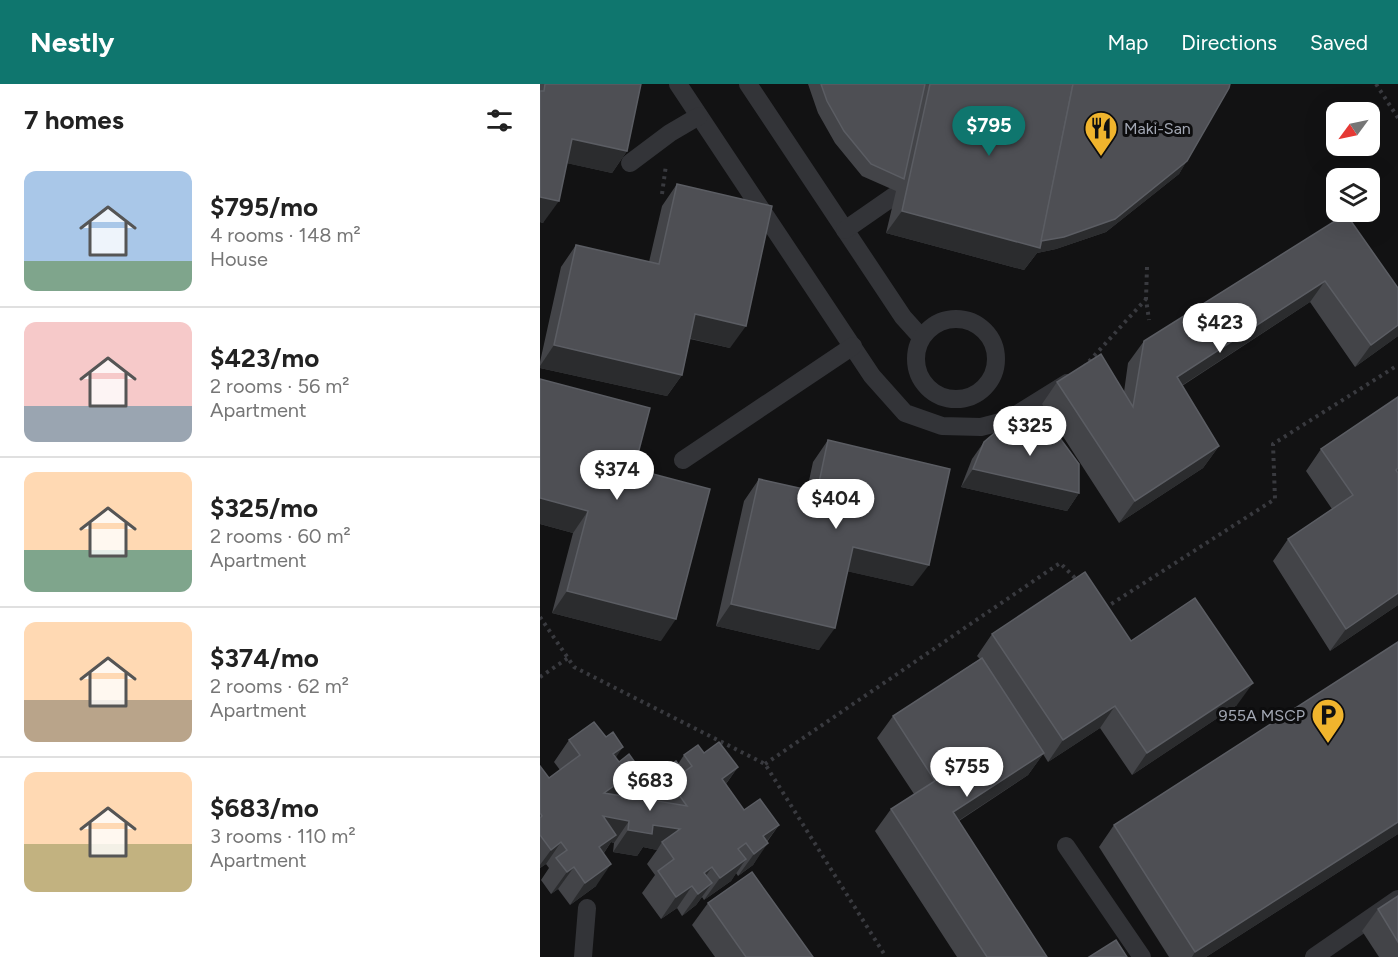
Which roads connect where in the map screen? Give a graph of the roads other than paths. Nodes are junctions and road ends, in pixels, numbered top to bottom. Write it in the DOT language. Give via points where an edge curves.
graph roads {
  1 [pos="678,84"];
  2 [pos="748,84"];
  3 [pos="699,116"];
  4 [pos="630,163"];
  5 [pos="894,196"];
  6 [pos="845,230"];
  7 [pos="921,337"];
  8 [pos="853,346"];
  9 [pos="1074,378"];
  10 [pos="683,460"];
  11 [pos="1066,846"];
  12 [pos="1398,899"];
  13 [pos="587,908"];
  14 [pos="583,957"];
  15 [pos="1142,957"];
  16 [pos="1314,957"];
  1 -- 3 [label="lane"];
  2 -- 6 [label="lane"];
  3 -- 4 [label="lane"];
  3 -- 8 [label="lane"];
  5 -- 6 [label="lane"];
  6 -- 7 [label="lane" via="903,317"];
  7 -- 7 [label="lane" via="939,321 962,318 984,328 996,348 996,371 983,391 962,401 939,397 921,381 914,359"];
  8 -- 9 [label="lane" via="872,376 905,413 942,426 981,427 1008,420"];
  8 -- 10 [label="lane"];
  11 -- 15 [label="lane"];
  12 -- 16 [label="lane"];
  13 -- 14 [label="lane"];
}
